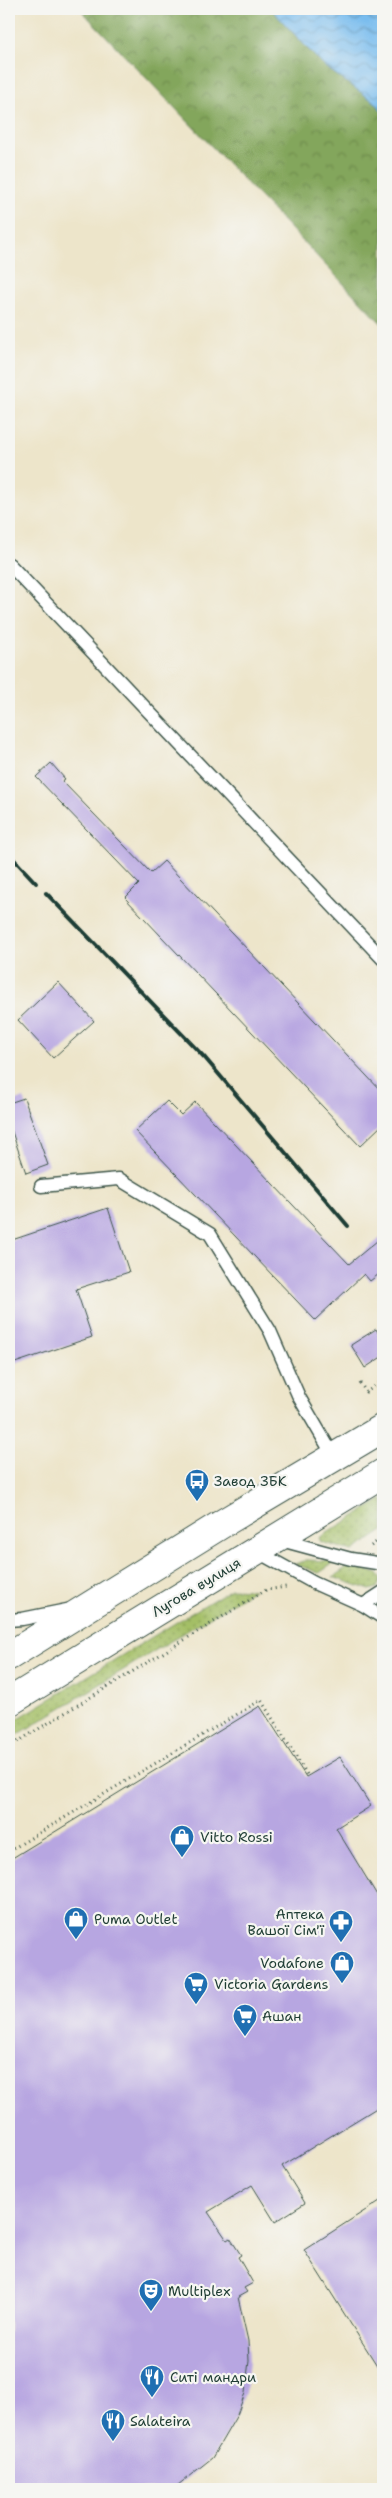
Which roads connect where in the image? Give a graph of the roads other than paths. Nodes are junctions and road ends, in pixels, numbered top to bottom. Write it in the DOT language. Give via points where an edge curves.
graph roads {
  1 [pos="9,564"];
  2 [pos="383,959"];
  3 [pos="42,1186"];
  4 [pos="383,1428"];
  5 [pos="334,1457"];
  6 [pos="383,1473"];
  7 [pos="265,1545"];
  8 [pos="383,1564"];
  9 [pos="383,1592"];
  10 [pos="94,1604"];
  11 [pos="363,1605"];
  12 [pos="383,1618"];
  13 [pos="9,1620"];
  14 [pos="9,1656"];
  15 [pos="9,1702"];
  1 -- 2 [label="lane"];
  3 -- 5 [label="lane" via="119,1179 210,1234 270,1331 299,1397"];
  4 -- 5 [label="main road"];
  5 -- 10 [label="main road"];
  6 -- 7 [label="main road, Лугова вулиця"];
  7 -- 8 [label="lane"];
  7 -- 11 [label="lane" via="314,1583"];
  7 -- 15 [label="main road, Лугова вулиця"];
  9 -- 11 [label="lane"];
  10 -- 13 [label="lane"];
  10 -- 14 [label="main road"];
  11 -- 12 [label="lane"];
}
